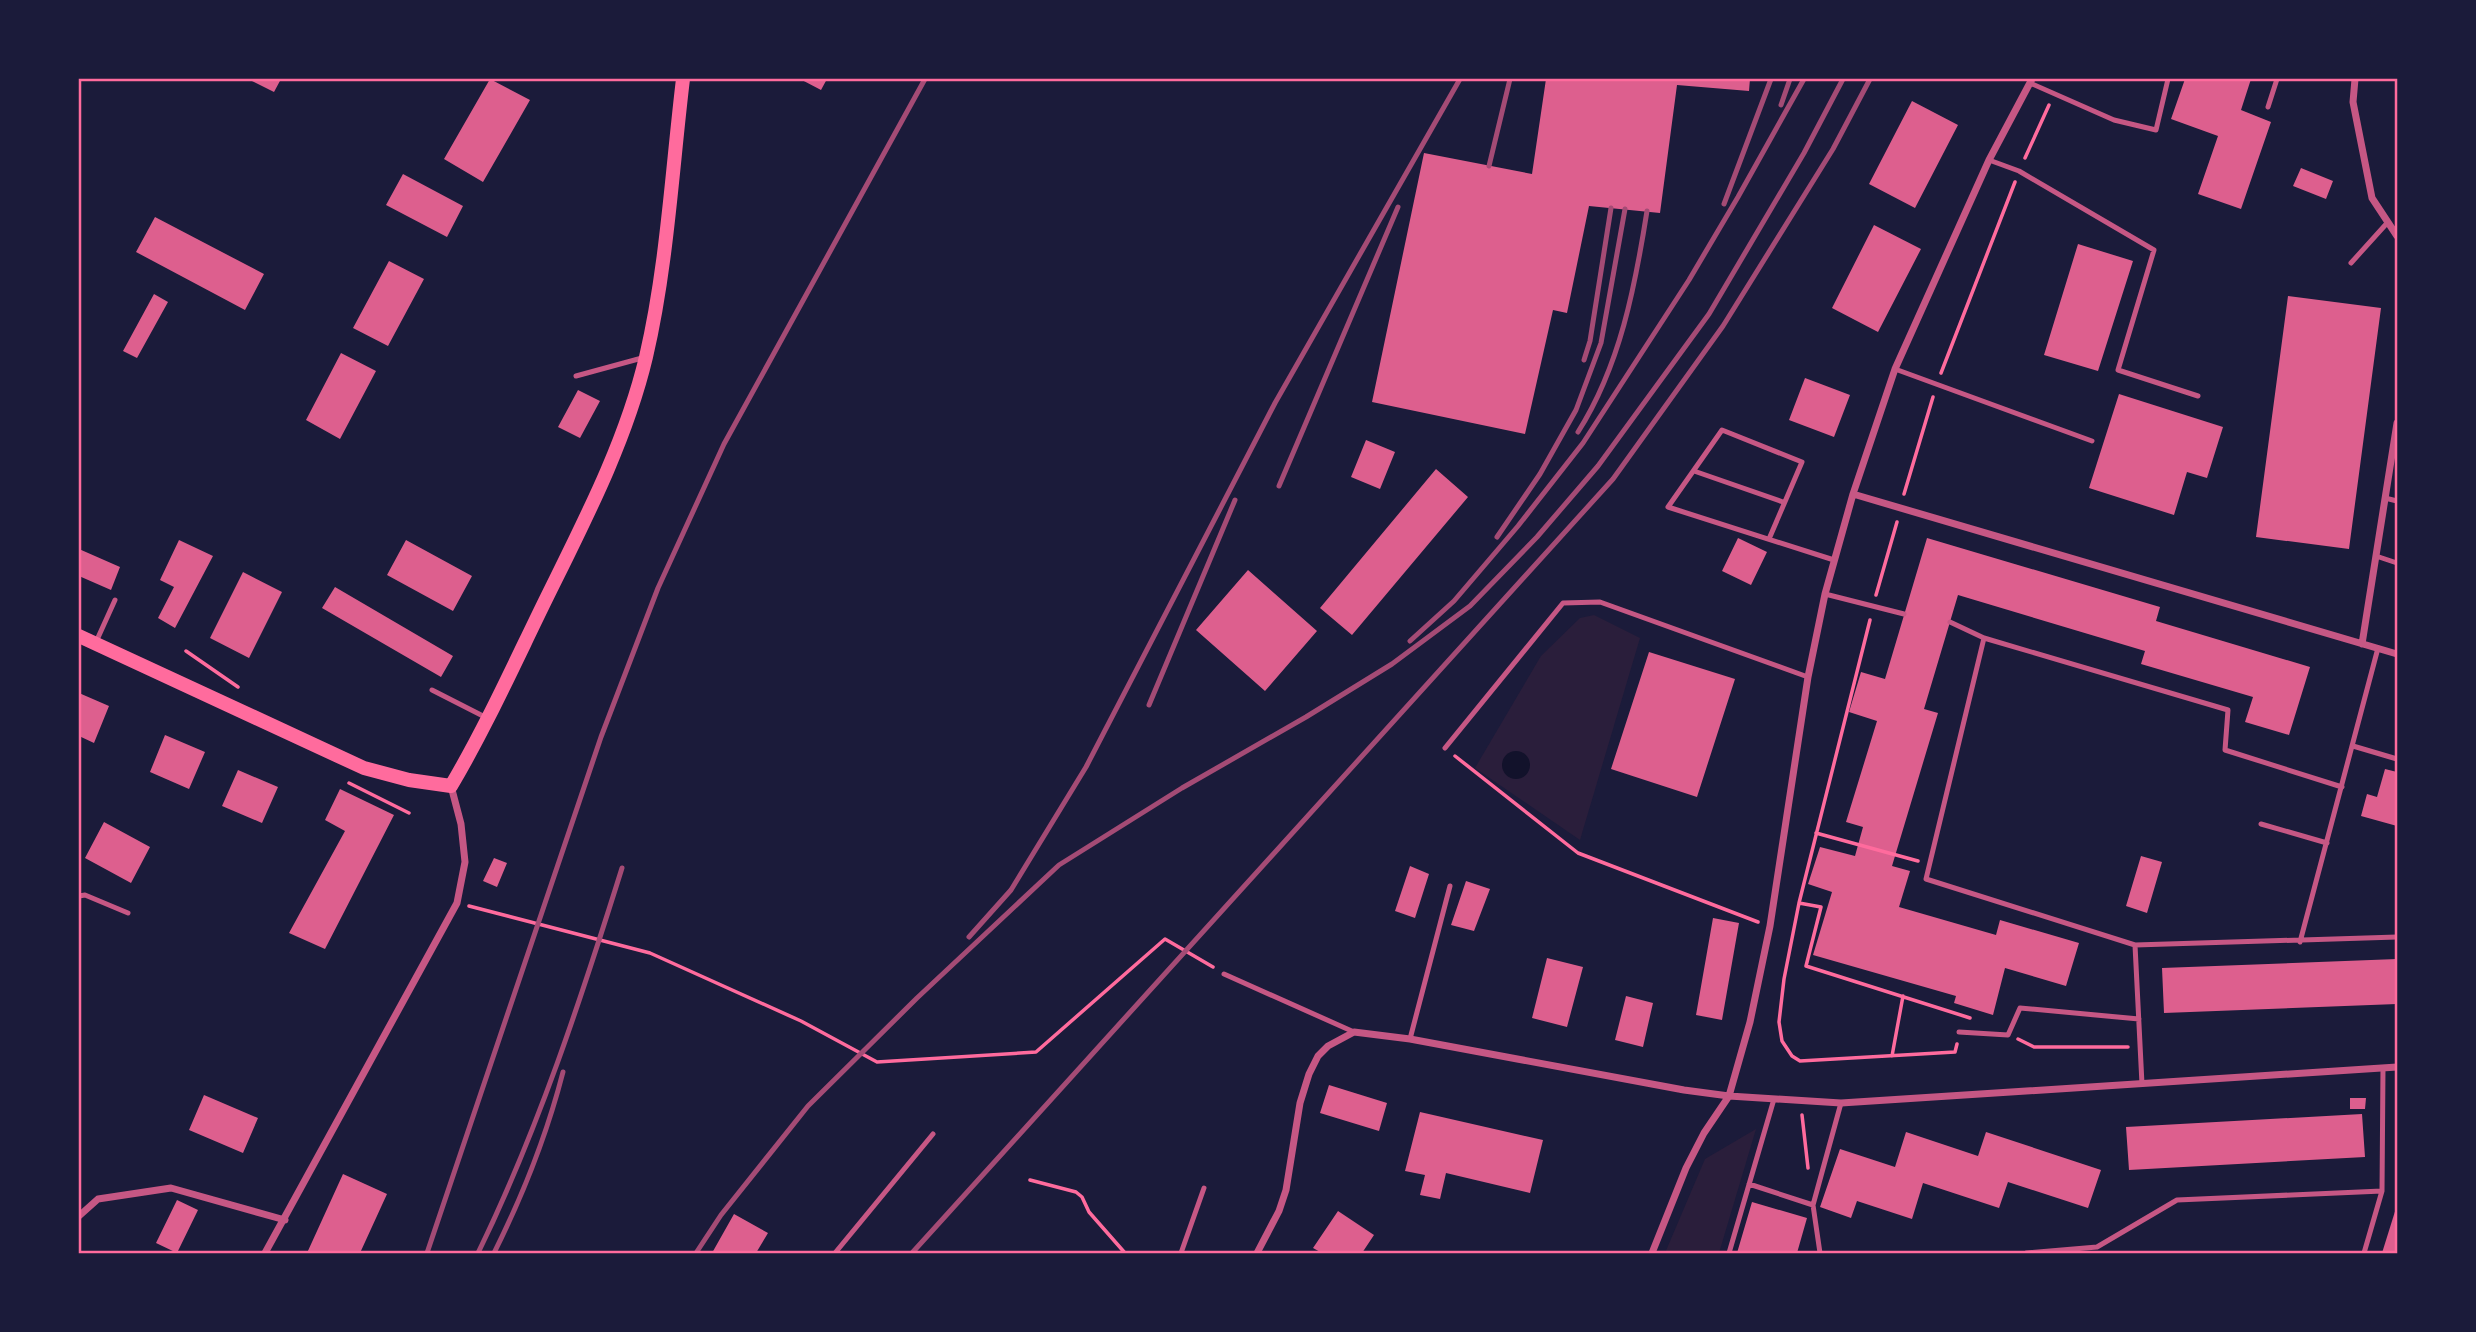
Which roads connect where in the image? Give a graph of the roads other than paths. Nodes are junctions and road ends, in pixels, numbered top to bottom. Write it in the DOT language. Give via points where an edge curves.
graph roads {
  1 [pos="683,79"];
  2 [pos="2168,79"];
  3 [pos="2277,79"];
  4 [pos="2355,79"];
  5 [pos="2031,81"];
  6 [pos="2268,107"];
  7 [pos="1989,160"];
  8 [pos="2388,222"];
  9 [pos="2397,236"];
  10 [pos="2351,263"];
  11 [pos="645,358"];
  12 [pos="1895,369"];
  13 [pos="576,376"];
  14 [pos="2198,396"];
  15 [pos="2397,423"];
  16 [pos="2092,441"];
  17 [pos="1694,471"];
  18 [pos="1853,494"];
  19 [pos="2385,498"];
  20 [pos="2397,501"];
  21 [pos="1783,502"];
  22 [pos="1769,539"];
  23 [pos="2376,556"];
  24 [pos="1834,560"];
  25 [pos="2397,563"];
  26 [pos="1825,594"];
  27 [pos="115,600"];
  28 [pos="1904,614"];
  29 [pos="1951,622"];
  30 [pos="79,637"];
  31 [pos="1984,638"];
  32 [pos="95,643"];
  33 [pos="2362,644"];
  34 [pos="2378,648"];
  35 [pos="2397,653"];
  36 [pos="1808,677"];
  37 [pos="432,690"];
  38 [pos="488,719"];
  39 [pos="2353,746"];
  40 [pos="1445,748"];
  41 [pos="2397,759"];
  42 [pos="451,786"];
  43 [pos="2342,788"];
  44 [pos="2261,824"];
  45 [pos="2327,842"];
  46 [pos="1450,886"];
  47 [pos="79,895"];
  48 [pos="128,913"];
  49 [pos="2397,937"];
  50 [pos="2300,942"];
  51 [pos="2135,945"];
  52 [pos="1224,974"];
  53 [pos="2139,1019"];
  54 [pos="1354,1032"];
  55 [pos="1959,1032"];
  56 [pos="1410,1039"];
  57 [pos="2397,1067"];
  58 [pos="2383,1068"];
  59 [pos="2142,1084"];
  60 [pos="1729,1096"];
  61 [pos="1774,1099"];
  62 [pos="1841,1104"];
  63 [pos="933,1134"];
  64 [pos="1749,1184"];
  65 [pos="1204,1188"];
  66 [pos="2382,1191"];
  67 [pos="1813,1205"];
  68 [pos="79,1214"];
  69 [pos="285,1220"];
  70 [pos="2097,1250"];
  71 [pos="265,1253"];
  72 [pos="835,1253"];
  73 [pos="1181,1253"];
  74 [pos="1257,1253"];
  75 [pos="1652,1253"];
  76 [pos="1729,1253"];
  77 [pos="1819,1253"];
  78 [pos="2026,1253"];
  79 [pos="2364,1253"];
  1 -- 11 [label="main road" via="657,299"];
  2 -- 5 [label="lane" via="2155,130 2114,120"];
  3 -- 6 [label="lane"];
  4 -- 8 [label="street" via="2353,103 2372,198"];
  5 -- 7 [label="street"];
  7 -- 12 [label="street"];
  7 -- 14 [label="lane" via="2019,171 2154,250 2118,370"];
  8 -- 9 [label="street"];
  8 -- 10 [label="lane"];
  11 -- 13 [label="lane"];
  11 -- 38 [label="main road" via="632,406 607,467"];
  12 -- 16 [label="lane"];
  12 -- 18 [label="street"];
  15 -- 19 [label="street"];
  17 -- 21 [label="lane"];
  17 -- 21 [label="lane" via="1722,430 1801,462"];
  17 -- 22 [label="lane" via="1668,507"];
  18 -- 24 [label="street"];
  18 -- 33 [label="street"];
  19 -- 20 [label="lane"];
  19 -- 23 [label="street"];
  21 -- 22 [label="lane"];
  22 -- 24 [label="lane"];
  23 -- 25 [label="lane"];
  23 -- 33 [label="street"];
  24 -- 26 [label="street"];
  26 -- 28 [label="lane"];
  26 -- 36 [label="street"];
  27 -- 32 [label="lane"];
  29 -- 31 [label="lane"];
  30 -- 32 [label="main road"];
  31 -- 43 [label="lane" via="2228,709 2225,750"];
  31 -- 51 [label="lane" via="1926,879"];
  32 -- 42 [label="main road" via="364,768"];
  33 -- 34 [label="street"];
  34 -- 35 [label="street"];
  34 -- 39 [label="lane"];
  36 -- 40 [label="lane" via="1600,602 1563,603"];
  36 -- 60 [label="street" via="1770,926"];
  37 -- 38 [label="lane"];
  38 -- 42 [label="main road"];
  39 -- 41 [label="lane"];
  39 -- 43 [label="lane"];
  42 -- 69 [label="street" via="465,862 457,903"];
  43 -- 45 [label="lane"];
  44 -- 45 [label="lane"];
  45 -- 50 [label="lane"];
  46 -- 56 [label="lane"];
  47 -- 48 [label="lane"];
  49 -- 50 [label="lane"];
  50 -- 51 [label="lane"];
  51 -- 53 [label="lane"];
  52 -- 54 [label="lane"];
  53 -- 55 [label="lane" via="2020,1008 2008,1035"];
  53 -- 59 [label="lane"];
  54 -- 56 [label="street"];
  54 -- 74 [label="street" via="1328,1046 1309,1074 1286,1190"];
  56 -- 60 [label="street"];
  57 -- 58 [label="street"];
  58 -- 59 [label="street"];
  58 -- 66 [label="lane"];
  59 -- 62 [label="street"];
  60 -- 61 [label="street"];
  60 -- 75 [label="street" via="1686,1168"];
  61 -- 62 [label="street"];
  61 -- 64 [label="lane"];
  62 -- 67 [label="lane"];
  63 -- 72 [label="lane"];
  64 -- 67 [label="lane"];
  64 -- 76 [label="lane"];
  65 -- 73 [label="lane"];
  66 -- 70 [label="lane" via="2177,1200"];
  66 -- 79 [label="lane"];
  67 -- 77 [label="lane"];
  68 -- 69 [label="street" via="98,1199 171,1188"];
  69 -- 71 [label="street"];
  70 -- 78 [label="lane"];
}
